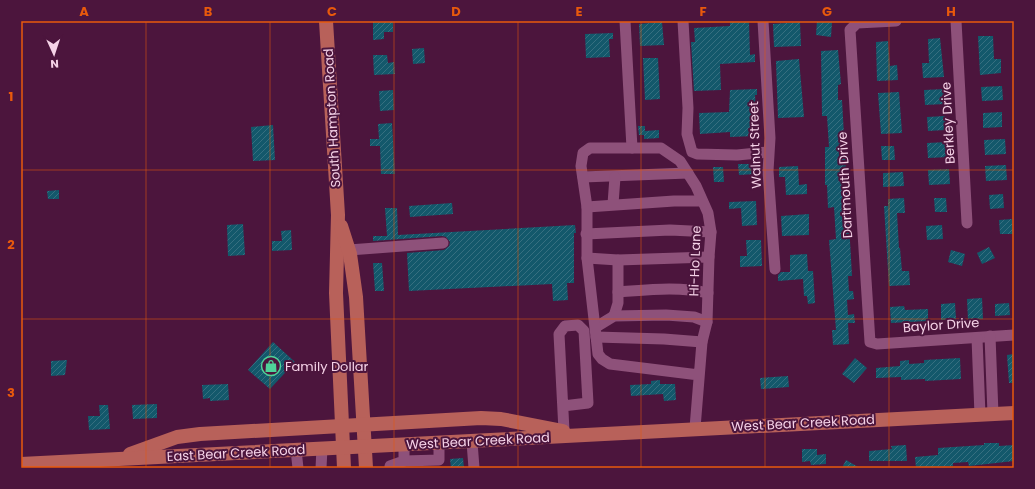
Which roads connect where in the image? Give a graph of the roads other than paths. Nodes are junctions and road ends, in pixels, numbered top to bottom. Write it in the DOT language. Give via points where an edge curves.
graph roads {
  1 [pos="326,21"];
  2 [pos="625,21"];
  3 [pos="683,21"];
  4 [pos="763,21"];
  5 [pos="896,21"];
  6 [pos="956,21"];
  7 [pos="632,148"];
  8 [pos="768,152"];
  9 [pos="688,173"];
  10 [pos="583,177"];
  11 [pos="615,177"];
  12 [pos="702,201"];
  13 [pos="613,204"];
  14 [pos="587,207"];
  15 [pos="338,214"];
  16 [pos="967,223"];
  17 [pos="712,232"];
  18 [pos="586,234"];
  19 [pos="443,243"];
  20 [pos="349,250"];
  21 [pos="708,257"];
  22 [pos="587,258"];
  23 [pos="618,260"];
  24 [pos="775,269"];
  25 [pos="618,292"];
  26 [pos="708,293"];
  27 [pos="614,316"];
  28 [pos="708,322"];
  29 [pos="596,332"];
  30 [pos="1014,335"];
  31 [pos="990,336"];
  32 [pos="977,338"];
  33 [pos="702,342"];
  34 [pos="870,342"];
  35 [pos="699,375"];
  36 [pos="562,406"];
  37 [pos="1014,413"];
  38 [pos="987,414"];
  39 [pos="364,424"];
  40 [pos="342,425"];
  41 [pos="695,428"];
  42 [pos="564,431"];
  43 [pos="592,435"];
  44 [pos="472,442"];
  45 [pos="439,444"];
  46 [pos="404,445"];
  47 [pos="364,446"];
  48 [pos="343,447"];
  49 [pos="322,448"];
  50 [pos="296,450"];
  51 [pos="404,461"];
  52 [pos="21,464"];
  53 [pos="88,464"];
  54 [pos="109,464"];
  55 [pos="439,464"];
  56 [pos="390,466"];
  57 [pos="298,468"];
  58 [pos="321,468"];
  59 [pos="344,468"];
  60 [pos="366,468"];
  61 [pos="474,468"];
  1 -- 15 [label="main road, South Hampton Road"];
  2 -- 7 [label="street"];
  3 -- 8 [label="street" via="687,134 692,152 737,155"];
  4 -- 8 [label="street, Walnut Street" via="770,138"];
  5 -- 34 [label="street, Dartmouth Drive" via="857,24 850,30"];
  6 -- 16 [label="street, Berkley Drive"];
  7 -- 9 [label="street, Hi-Ho Lane" via="662,148 680,161"];
  7 -- 10 [label="street, Hi-Ho Lane" via="590,148 583,153"];
  8 -- 24 [label="street, Walnut Street"];
  9 -- 11 [label="street"];
  9 -- 12 [label="street, Hi-Ho Lane"];
  10 -- 11 [label="street"];
  10 -- 14 [label="street"];
  11 -- 13 [label="street"];
  12 -- 13 [label="street"];
  12 -- 17 [label="street, Hi-Ho Lane" via="710,218"];
  13 -- 14 [label="street"];
  14 -- 18 [label="street"];
  15 -- 20 [label="main road, South Hampton Road"];
  15 -- 40 [label="main road, South Hampton Road" via="336,293"];
  17 -- 18 [label="street" via="670,230"];
  17 -- 21 [label="street, Hi-Ho Lane"];
  18 -- 22 [label="street"];
  19 -- 20 [label="street"];
  20 -- 39 [label="main road, South Hampton Road" via="356,298"];
  21 -- 23 [label="street"];
  21 -- 26 [label="street, Hi-Ho Lane"];
  22 -- 23 [label="street"];
  22 -- 29 [label="street"];
  23 -- 25 [label="street"];
  25 -- 26 [label="street" via="673,289"];
  25 -- 27 [label="street"];
  26 -- 28 [label="street, Hi-Ho Lane"];
  27 -- 28 [label="street" via="666,315 694,317"];
  27 -- 29 [label="street"];
  28 -- 33 [label="street, Hi-Ho Lane"];
  29 -- 33 [label="street"];
  29 -- 35 [label="street" via="598,354 610,364"];
  30 -- 31 [label="street, Baylor Drive"];
  31 -- 32 [label="street, Baylor Drive"];
  31 -- 38 [label="street"];
  32 -- 34 [label="street, Baylor Drive" via="877,344"];
  32 -- 38 [label="street"];
  33 -- 35 [label="street, Hi-Ho Lane"];
  35 -- 41 [label="street, Hi-Ho Lane"];
  36 -- 36 [label="street" via="559,334 566,326 578,325 584,332 588,403"];
  36 -- 42 [label="street"];
  37 -- 38 [label="main road, West Bear Creek Road"];
  38 -- 41 [label="main road, West Bear Creek Road"];
  39 -- 40 [label="main road, West Bear Creek Road"];
  39 -- 42 [label="main road, West Bear Creek Road" via="481,418 501,419"];
  39 -- 47 [label="main road, South Hampton Road"];
  40 -- 48 [label="main road, South Hampton Road"];
  40 -- 54 [label="main road, East Bear Creek Road" via="177,437"];
  41 -- 43 [label="main road, West Bear Creek Road"];
  42 -- 43 [label="main road, West Bear Creek Road"];
  43 -- 44 [label="main road, West Bear Creek Road"];
  44 -- 45 [label="main road, West Bear Creek Road"];
  44 -- 61 [label="street"];
  45 -- 46 [label="main road, West Bear Creek Road"];
  45 -- 55 [label="street"];
  46 -- 47 [label="main road, West Bear Creek Road"];
  46 -- 51 [label="street"];
  47 -- 48 [label="main road, East Bear Creek Road"];
  47 -- 60 [label="main road, South Hampton Road"];
  48 -- 49 [label="main road, East Bear Creek Road"];
  48 -- 59 [label="main road, South Hampton Road"];
  49 -- 50 [label="main road, East Bear Creek Road"];
  49 -- 58 [label="street"];
  50 -- 54 [label="main road, East Bear Creek Road"];
  50 -- 57 [label="street"];
  51 -- 55 [label="street"];
  51 -- 56 [label="street"];
  52 -- 53 [label="main road, East Bear Creek Road"];
  53 -- 54 [label="main road, East Bear Creek Road"];
}
